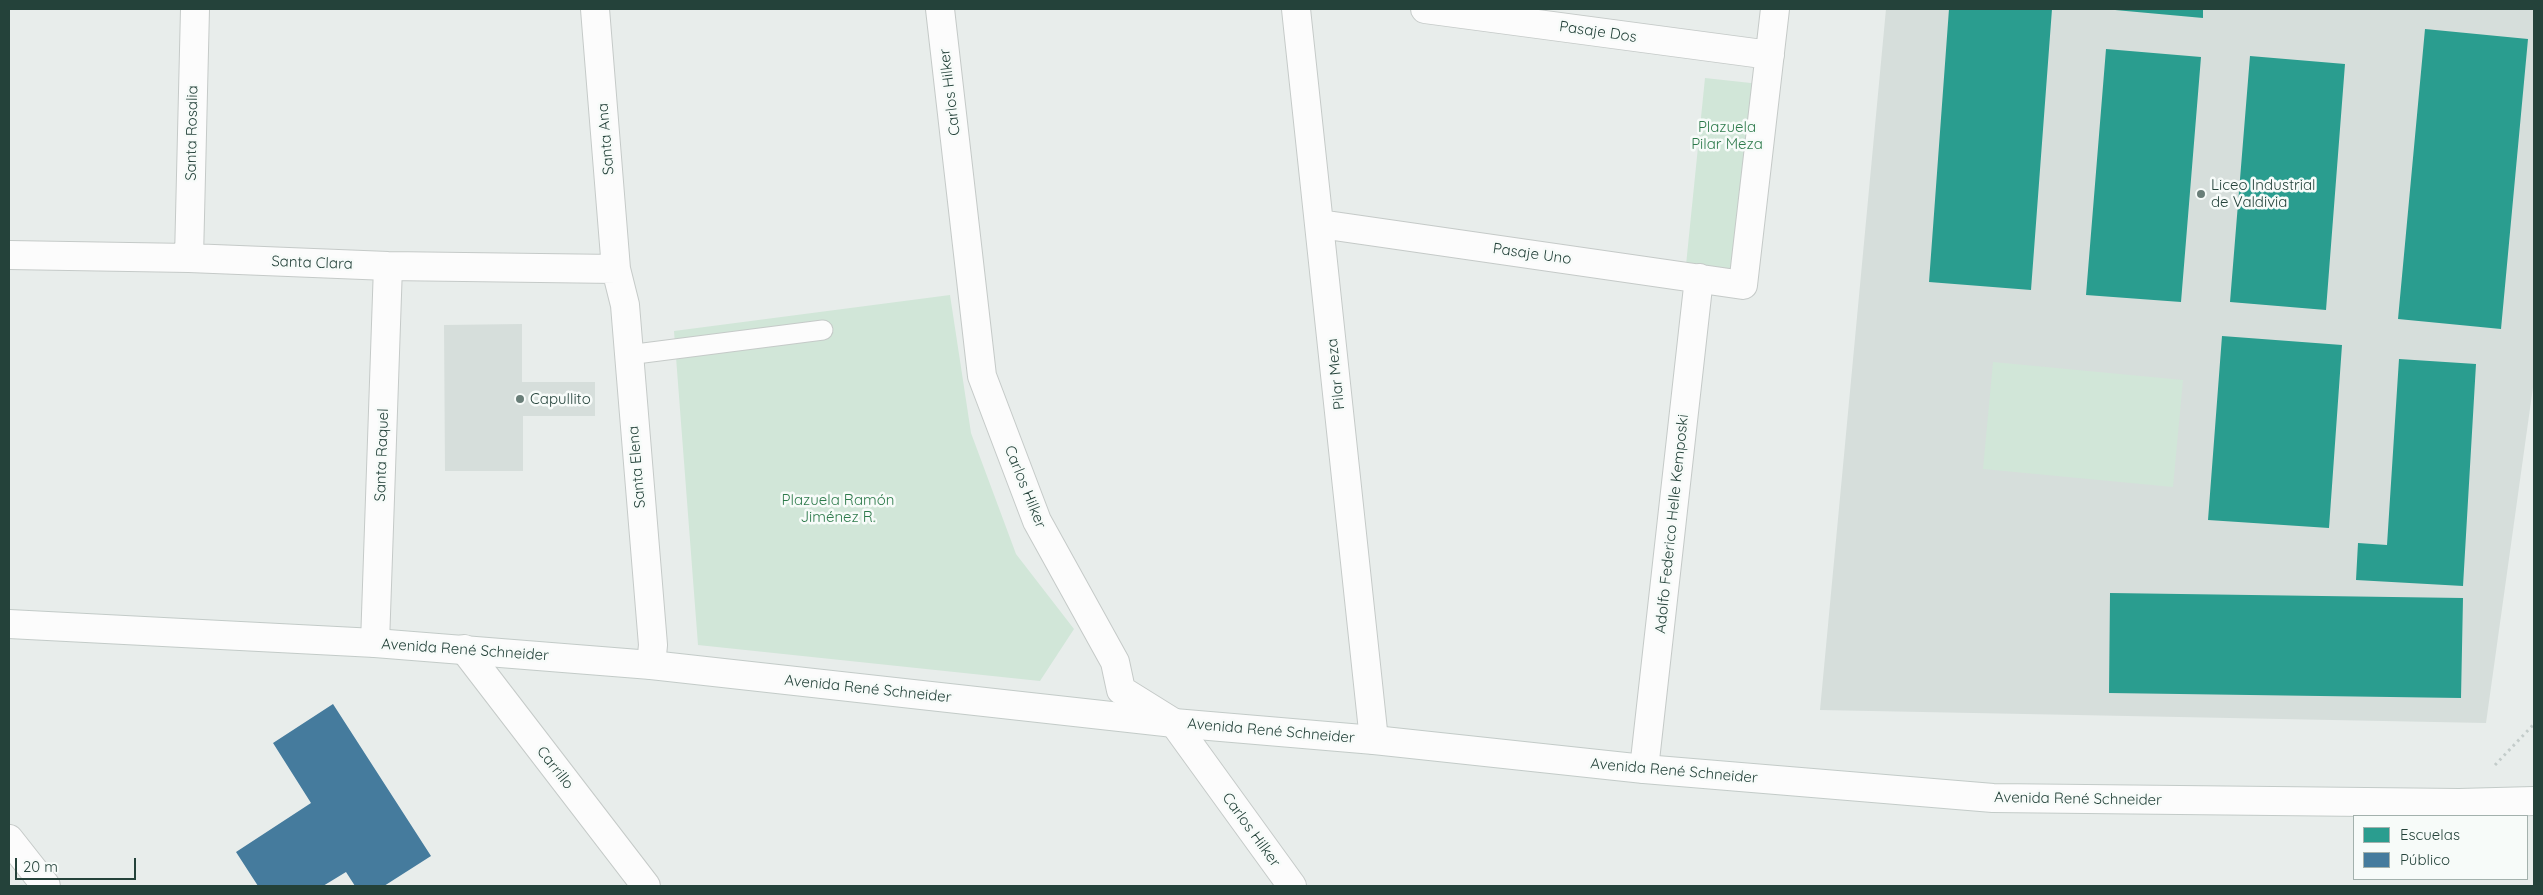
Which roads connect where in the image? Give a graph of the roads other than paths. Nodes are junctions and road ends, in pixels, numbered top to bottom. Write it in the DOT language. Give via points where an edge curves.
graph roads {
  1 [pos="195,9"];
  2 [pos="595,9"];
  3 [pos="940,9"];
  4 [pos="1296,9"];
  5 [pos="1425,9"];
  6 [pos="1775,9"];
  7 [pos="1770,55"];
  8 [pos="1320,224"];
  9 [pos="9,255"];
  10 [pos="190,258"];
  11 [pos="388,266"];
  12 [pos="616,269"];
  13 [pos="1699,278"];
  14 [pos="823,330"];
  15 [pos="628,355"];
  16 [pos="9,624"];
  17 [pos="374,643"];
  18 [pos="464,650"];
  19 [pos="651,665"];
  20 [pos="1174,722"];
  21 [pos="1374,740"];
  22 [pos="1644,769"];
  23 [pos="2534,801"];
  24 [pos="9,839"];
  25 [pos="46,886"];
  26 [pos="646,886"];
  27 [pos="1292,886"];
  1 -- 10 [label="street, Santa Rosalia"];
  2 -- 12 [label="street, Santa Ana"];
  3 -- 20 [label="street, Carlos Hilker" via="982,376 1037,521 1115,662 1121,690"];
  4 -- 8 [label="street, Pilar Meza"];
  5 -- 7 [label="street, Pasaje Dos"];
  6 -- 7 [label="street"];
  7 -- 13 [label="street, Pasaje Uno" via="1743,285"];
  8 -- 13 [label="street, Pasaje Uno"];
  8 -- 21 [label="street, Pilar Meza"];
  9 -- 10 [label="street, Santa Clara"];
  10 -- 11 [label="street, Santa Clara"];
  11 -- 12 [label="street, Santa Clara"];
  11 -- 17 [label="street, Santa Raquel"];
  12 -- 15 [label="street, Santa Elena" via="625,305"];
  13 -- 22 [label="street, Adolfo Federico Helle Kemposki"];
  14 -- 15 [label="lane"];
  15 -- 19 [label="street, Santa Elena" via="653,645"];
  16 -- 17 [label="street, Avenida René Schneider"];
  17 -- 18 [label="street, Avenida René Schneider"];
  18 -- 19 [label="street, Avenida René Schneider"];
  18 -- 26 [label="street, Carrillo"];
  19 -- 20 [label="street, Avenida René Schneider"];
  20 -- 21 [label="street, Avenida René Schneider"];
  20 -- 27 [label="street, Carlos Hilker"];
  21 -- 22 [label="street, Avenida René Schneider"];
  22 -- 23 [label="street, Avenida René Schneider" via="1993,798"];
  24 -- 25 [label="street"];
}
